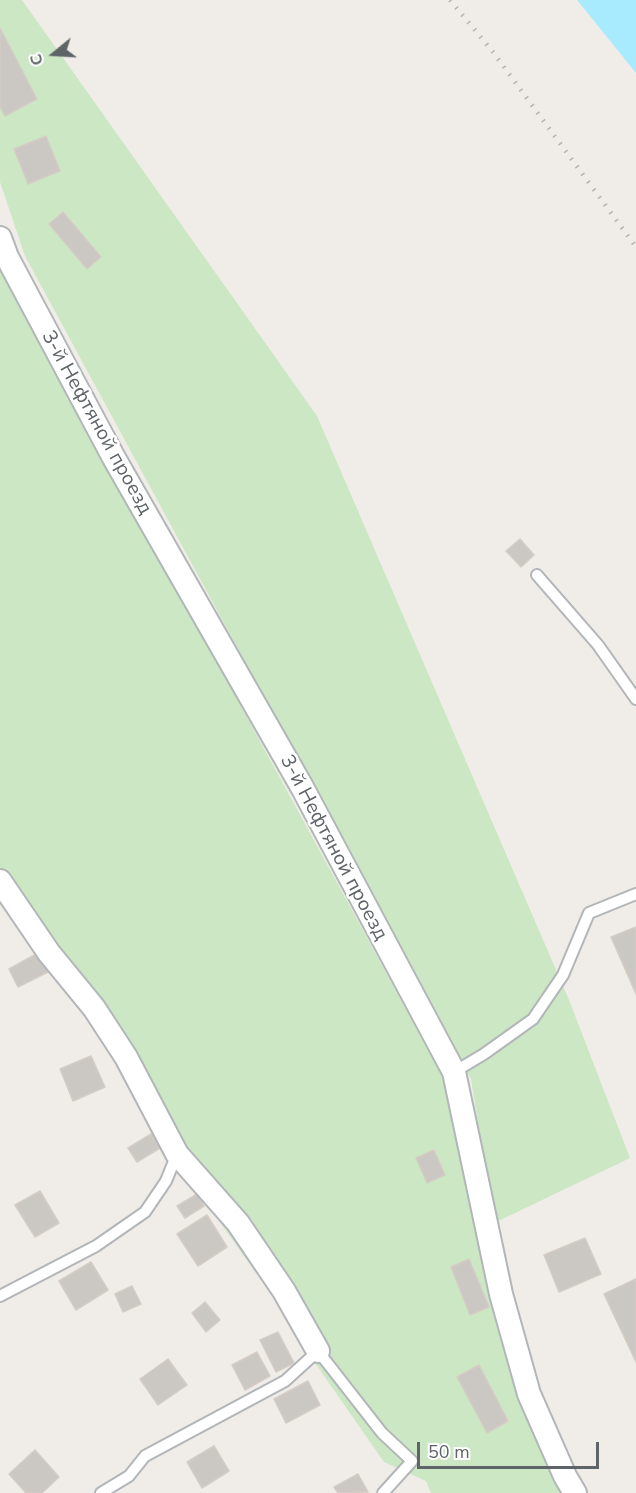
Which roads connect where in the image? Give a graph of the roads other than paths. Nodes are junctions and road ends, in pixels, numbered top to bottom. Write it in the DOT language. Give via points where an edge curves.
graph roads {
  1 [pos="0,238"];
  2 [pos="537,575"];
  3 [pos="636,699"];
  4 [pos="0,881"];
  5 [pos="636,894"];
  6 [pos="454,1072"];
  7 [pos="177,1154"];
  8 [pos="0,1296"];
  9 [pos="318,1351"];
  10 [pos="101,1493"];
  11 [pos="383,1493"];
  12 [pos="575,1493"];
  1 -- 6 [label="street, 3-й Нефтяной проезд" via="114,458 302,787"];
  2 -- 3 [label="lane" via="598,645"];
  4 -- 7 [label="street" via="120,1047"];
  5 -- 6 [label="lane" via="589,913 563,975 532,1019"];
  6 -- 12 [label="street, 3-й Нефтяной проезд" via="501,1294 529,1394"];
  7 -- 8 [label="lane" via="166,1181 145,1212 96,1246"];
  7 -- 9 [label="street" via="238,1223"];
  9 -- 10 [label="lane" via="285,1381 145,1456 129,1476"];
  9 -- 11 [label="lane" via="382,1433 412,1461"];
}
